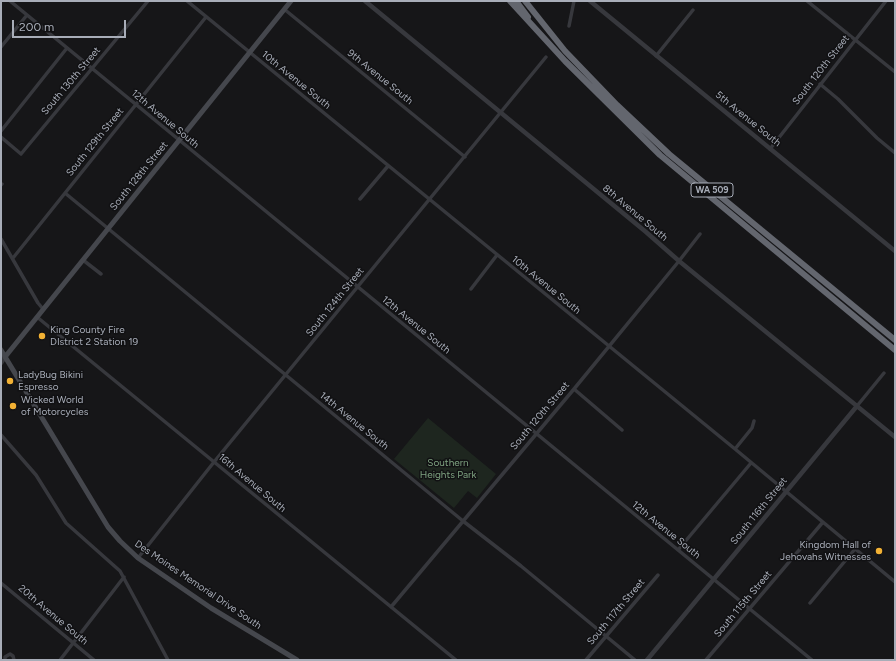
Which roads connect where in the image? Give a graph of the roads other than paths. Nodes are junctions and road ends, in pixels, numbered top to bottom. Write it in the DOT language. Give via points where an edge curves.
graph roads {
  1 [pos="10,1"];
  2 [pos="148,1"];
  3 [pos="187,1"];
  4 [pos="291,1"];
  5 [pos="365,1"];
  6 [pos="510,1"];
  7 [pos="516,1"];
  8 [pos="526,1"];
  9 [pos="574,1"];
  10 [pos="590,1"];
  11 [pos="807,1"];
  12 [pos="886,1"];
  13 [pos="284,9"];
  14 [pos="693,10"];
  15 [pos="27,15"];
  16 [pos="206,17"];
  17 [pos="569,26"];
  18 [pos="856,40"];
  19 [pos="550,45"];
  20 [pos="1,47"];
  21 [pos="67,48"];
  22 [pos="250,52"];
  23 [pos="656,56"];
  24 [pos="546,57"];
  25 [pos="92,69"];
  26 [pos="895,72"];
  27 [pos="820,84"];
  28 [pos="135,105"];
  29 [pos="501,112"];
  30 [pos="1,131"];
  31 [pos="1,137"];
  32 [pos="179,141"];
  33 [pos="770,149"];
  34 [pos="895,153"];
  35 [pos="465,156"];
  36 [pos="388,166"];
  37 [pos="65,193"];
  38 [pos="360,199"];
  39 [pos="429,200"];
  40 [pos="108,229"];
  41 [pos="700,234"];
  42 [pos="1,239"];
  43 [pos="895,251"];
  44 [pos="497,255"];
  45 [pos="12,258"];
  46 [pos="83,260"];
  47 [pos="679,261"];
  48 [pos="101,274"];
  49 [pos="358,287"];
  50 [pos="471,289"];
  51 [pos="43,309"];
  52 [pos="37,317"];
  53 [pos="895,340"];
  54 [pos="609,346"];
  55 [pos="1,350"];
  56 [pos="895,350"];
  57 [pos="5,357"];
  58 [pos="1,363"];
  59 [pos="884,373"];
  60 [pos="285,375"];
  61 [pos="574,390"];
  62 [pos="857,406"];
  63 [pos="754,421"];
  64 [pos="622,430"];
  65 [pos="536,433"];
  66 [pos="1,435"];
  67 [pos="895,437"];
  68 [pos="735,449"];
  69 [pos="214,462"];
  70 [pos="751,462"];
  71 [pos="786,492"];
  72 [pos="463,521"];
  73 [pos="823,522"];
  74 [pos="855,549"];
  75 [pos="678,550"];
  76 [pos="138,558"];
  77 [pos="658,574"];
  78 [pos="124,577"];
  79 [pos="714,580"];
  80 [pos="895,582"];
  81 [pos="1,583"];
  82 [pos="810,603"];
  83 [pos="391,608"];
  84 [pos="750,609"];
  85 [pos="607,636"];
  86 [pos="74,643"];
  87 [pos="3,658"];
  88 [pos="14,660"];
  89 [pos="60,660"];
  90 [pos="94,660"];
  91 [pos="168,660"];
  92 [pos="297,660"];
  93 [pos="456,660"];
  94 [pos="586,660"];
  95 [pos="635,660"];
  96 [pos="647,660"];
  97 [pos="706,660"];
  98 [pos="812,660"];
  1 -- 15 [label="street, 12th Avenue South"];
  2 -- 25 [label="street, South 130th Street"];
  3 -- 16 [label="street, 10th Avenue South"];
  4 -- 13 [label="main road, South 128th Street"];
  5 -- 29 [label="street, 8th Avenue South"];
  6 -- 19 [label="highway"];
  7 -- 19 [label="highway, WA 509"];
  8 -- 53 [label="highway, WA 509" via="565,51 669,154"];
  9 -- 17 [label="street"];
  10 -- 23 [label="street, 5th Avenue South"];
  11 -- 18 [label="street"];
  12 -- 18 [label="street, South 120th Street"];
  13 -- 22 [label="main road, South 128th Street"];
  13 -- 35 [label="street, 9th Avenue South"];
  14 -- 23 [label="street"];
  15 -- 20 [label="street"];
  15 -- 21 [label="street, 12th Avenue South"];
  16 -- 22 [label="street, 10th Avenue South"];
  16 -- 28 [label="street, South 129th Street"];
  18 -- 26 [label="street"];
  18 -- 27 [label="street, South 120th Street"];
  19 -- 56 [label="highway, WA 509" via="660,155"];
  21 -- 25 [label="street, 12th Avenue South"];
  21 -- 30 [label="street"];
  22 -- 32 [label="main road, South 128th Street"];
  22 -- 36 [label="street, 10th Avenue South"];
  23 -- 33 [label="street, 5th Avenue South"];
  24 -- 29 [label="street, South 124th Street"];
  25 -- 28 [label="street, 12th Avenue South"];
  25 -- 31 [label="street, South 130th Street" via="21,154"];
  27 -- 33 [label="street, South 120th Street"];
  27 -- 34 [label="street"];
  28 -- 32 [label="street, 12th Avenue South"];
  28 -- 37 [label="street, South 129th Street"];
  29 -- 35 [label="street, South 124th Street"];
  29 -- 47 [label="street, 8th Avenue South"];
  32 -- 40 [label="main road, South 128th Street"];
  32 -- 49 [label="street, 12th Avenue South"];
  33 -- 43 [label="street, 5th Avenue South"];
  35 -- 39 [label="street, South 124th Street"];
  36 -- 38 [label="street"];
  36 -- 39 [label="street, 10th Avenue South"];
  37 -- 40 [label="street, 14th Avenue South"];
  37 -- 45 [label="street, South 129th Street"];
  39 -- 44 [label="street, 10th Avenue South"];
  39 -- 49 [label="street, South 124th Street"];
  40 -- 46 [label="main road, South 128th Street"];
  40 -- 60 [label="street, 14th Avenue South"];
  41 -- 47 [label="street, South 120th Street"];
  42 -- 45 [label="street"];
  44 -- 50 [label="street"];
  44 -- 54 [label="street, 10th Avenue South"];
  45 -- 51 [label="street"];
  46 -- 48 [label="street"];
  46 -- 51 [label="main road, South 128th Street"];
  47 -- 54 [label="street, South 120th Street"];
  47 -- 62 [label="street, 8th Avenue South"];
  49 -- 60 [label="street, South 124th Street"];
  49 -- 65 [label="street, 12th Avenue South"];
  51 -- 52 [label="main road, South 128th Street"];
  52 -- 57 [label="main road, South 128th Street"];
  52 -- 69 [label="street, 16th Avenue South"];
  54 -- 61 [label="street, South 120th Street"];
  54 -- 68 [label="street, 10th Avenue South"];
  55 -- 57 [label="main road, Des Moines Memorial Drive South"];
  57 -- 58 [label="street, South 128th Street"];
  57 -- 76 [label="main road, Des Moines Memorial Drive South" via="108,527"];
  59 -- 62 [label="street, South 116th Street"];
  60 -- 69 [label="street, South 124th Street"];
  60 -- 72 [label="street, 14th Avenue South"];
  61 -- 64 [label="street"];
  61 -- 65 [label="street, South 120th Street"];
  62 -- 67 [label="street, 8th Avenue South"];
  62 -- 71 [label="street, South 116th Street"];
  63 -- 68 [label="street" via="752,428"];
  65 -- 72 [label="street, South 120th Street"];
  65 -- 75 [label="street, 12th Avenue South"];
  66 -- 78 [label="street" via="36,475 66,523 113,564"];
  68 -- 70 [label="street, 10th Avenue South"];
  69 -- 76 [label="street, South 124th Street"];
  69 -- 83 [label="street, 16th Avenue South"];
  70 -- 71 [label="street, 10th Avenue South"];
  70 -- 75 [label="street"];
  71 -- 73 [label="street, 10th Avenue South"];
  71 -- 79 [label="street, South 116th Street"];
  72 -- 83 [label="street, South 120th Street"];
  72 -- 85 [label="street, 14th Avenue South"];
  73 -- 74 [label="street, 10th Avenue South"];
  73 -- 84 [label="street, South 115th Street"];
  74 -- 80 [label="street, 10th Avenue South"];
  74 -- 82 [label="street"];
  75 -- 79 [label="street, 12th Avenue South"];
  76 -- 92 [label="main road, Des Moines Memorial Drive South" via="211,608"];
  77 -- 85 [label="street, South 117th Street"];
  78 -- 86 [label="street"];
  78 -- 91 [label="street"];
  79 -- 84 [label="street, 12th Avenue South"];
  79 -- 96 [label="street, South 116th Street"];
  81 -- 86 [label="street, 20th Avenue South"];
  83 -- 93 [label="street, 16th Avenue South"];
  84 -- 97 [label="street, South 115th Street"];
  84 -- 98 [label="street, 12th Avenue South"];
  85 -- 94 [label="street, South 117th Street"];
  85 -- 95 [label="street, 14th Avenue South"];
  86 -- 89 [label="street"];
  86 -- 90 [label="street, 20th Avenue South"];
  87 -- 88 [label="street" via="10,654"];
}
